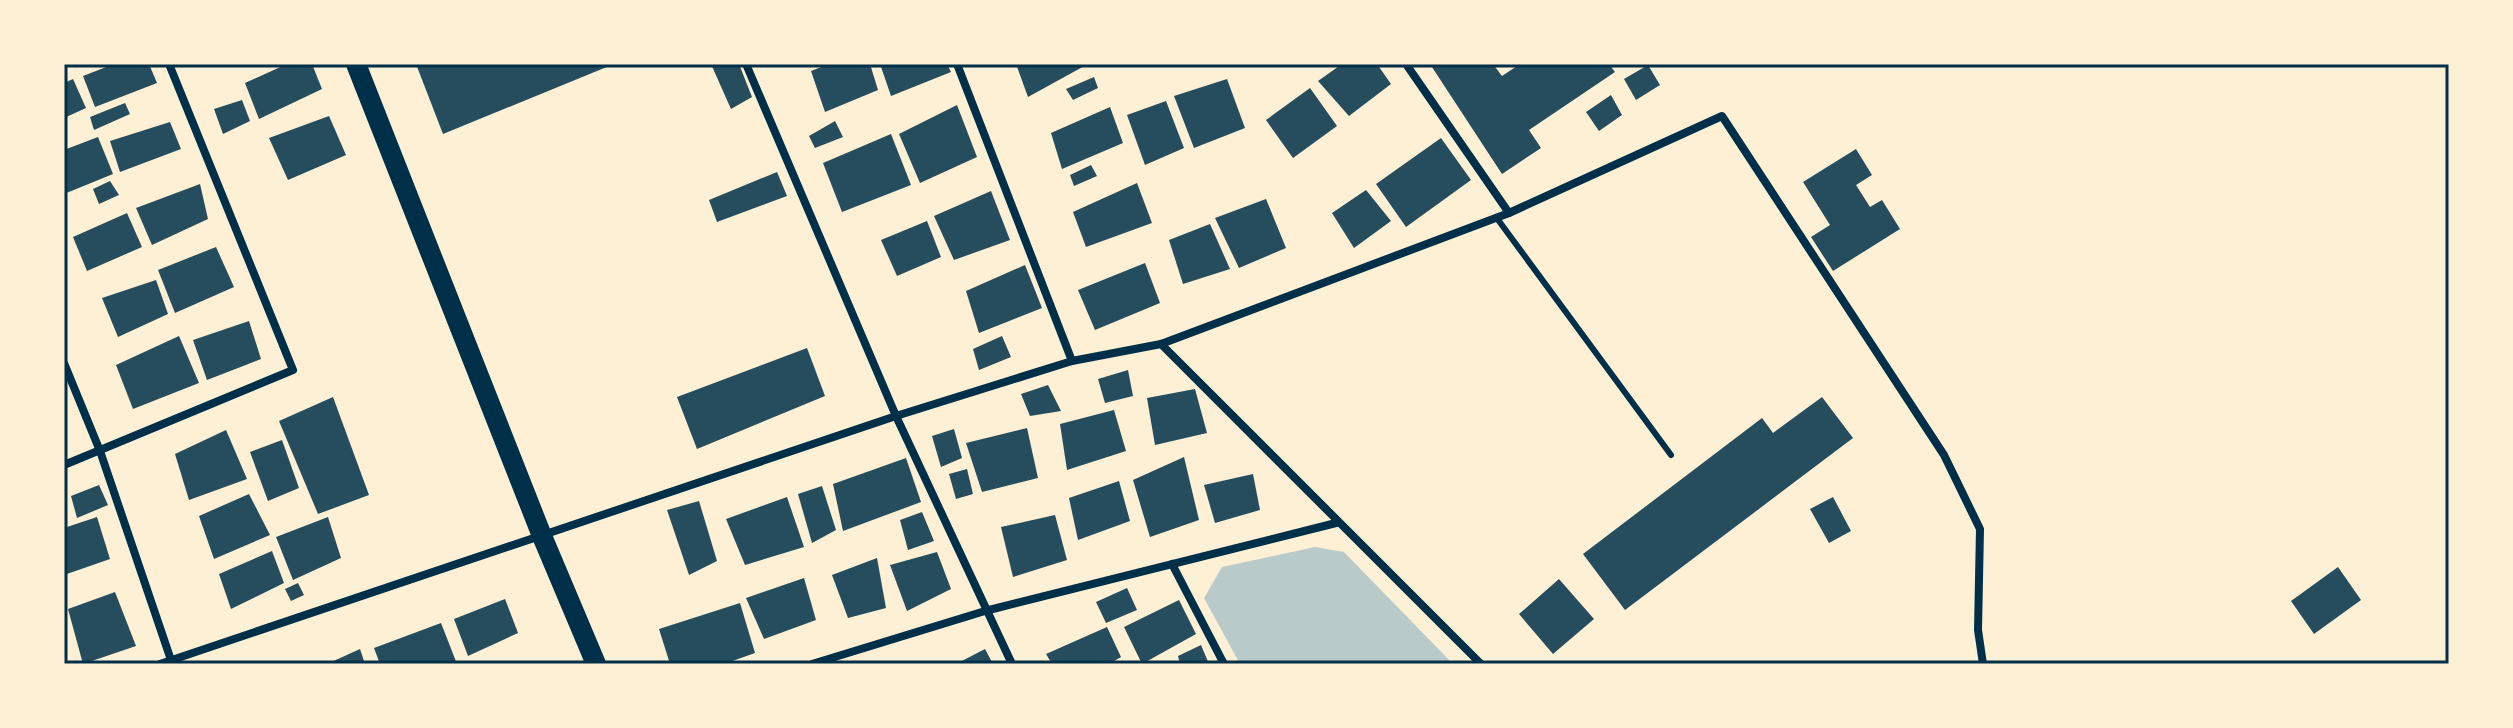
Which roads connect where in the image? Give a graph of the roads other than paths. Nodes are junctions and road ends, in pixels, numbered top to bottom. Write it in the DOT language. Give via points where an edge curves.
graph roads {
  1 [pos="169,64"];
  2 [pos="356,64"];
  3 [pos="746,64"];
  4 [pos="957,64"];
  5 [pos="1406,64"];
  6 [pos="1509,213"];
  7 [pos="1496,217"];
  8 [pos="1161,344"];
  9 [pos="1072,361"];
  10 [pos="64,363"];
  11 [pos="896,416"];
  12 [pos="100,451"];
  13 [pos="1671,455"];
  14 [pos="64,465"];
  15 [pos="1336,523"];
  16 [pos="542,536"];
  17 [pos="1172,564"];
  18 [pos="985,611"];
  19 [pos="171,662"];
  20 [pos="160,664"];
  21 [pos="596,664"];
  22 [pos="812,664"];
  23 [pos="1012,664"];
  24 [pos="1224,664"];
  25 [pos="1481,664"];
  26 [pos="1983,664"];
  1 -- 12 [label="street" via="293,370"];
  2 -- 16 [label="main road"];
  3 -- 11 [label="street"];
  4 -- 9 [label="street"];
  5 -- 6 [label="street"];
  6 -- 7 [label="street"];
  6 -- 26 [label="street" via="1722,116 1944,455 1980,529 1978,630"];
  7 -- 8 [label="street"];
  7 -- 13 [label="lane"];
  8 -- 9 [label="street"];
  8 -- 15 [label="street"];
  9 -- 11 [label="street"];
  10 -- 12 [label="street"];
  11 -- 16 [label="street"];
  11 -- 18 [label="street"];
  12 -- 14 [label="street"];
  12 -- 19 [label="street"];
  15 -- 17 [label="street"];
  15 -- 25 [label="street"];
  16 -- 19 [label="street"];
  16 -- 21 [label="main road"];
  17 -- 18 [label="street"];
  17 -- 24 [label="street"];
  18 -- 22 [label="street"];
  18 -- 23 [label="street"];
  19 -- 20 [label="street"];
}
